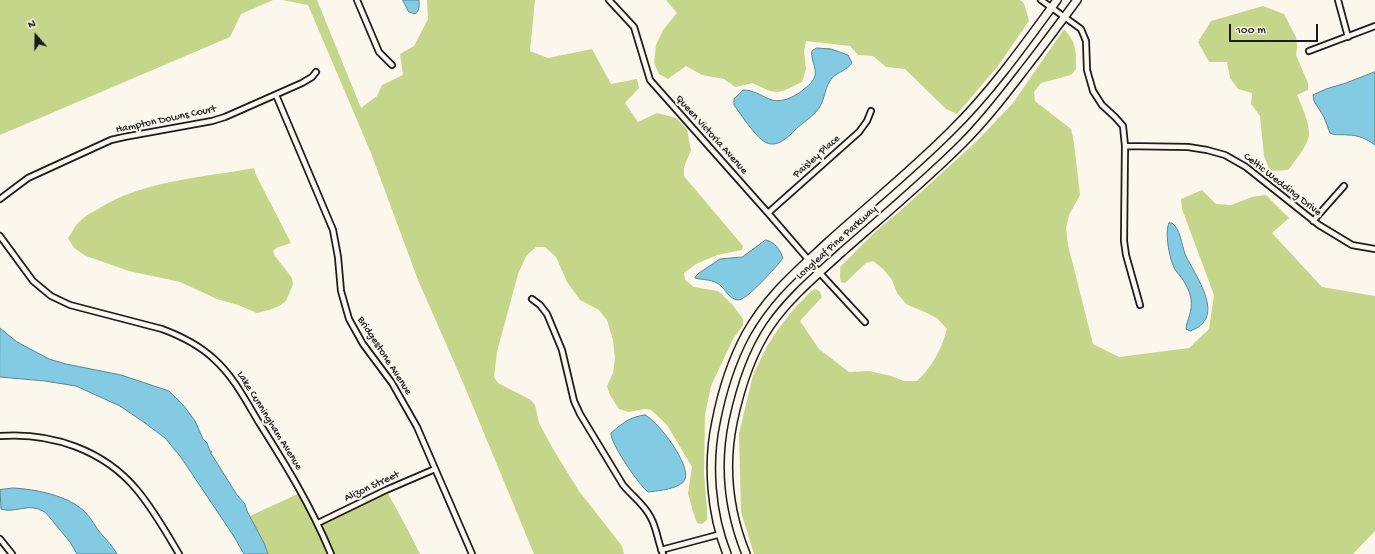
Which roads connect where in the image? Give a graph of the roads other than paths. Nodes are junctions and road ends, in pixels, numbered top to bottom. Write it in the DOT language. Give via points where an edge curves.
graph roads {
  1 [pos="357,0"];
  2 [pos="609,0"];
  3 [pos="1041,0"];
  4 [pos="1057,0"];
  5 [pos="1077,0"];
  6 [pos="1338,0"];
  7 [pos="1051,8"];
  8 [pos="1065,16"];
  9 [pos="1375,26"];
  10 [pos="1348,37"];
  11 [pos="1309,51"];
  12 [pos="392,65"];
  13 [pos="316,72"];
  14 [pos="276,95"];
  15 [pos="871,111"];
  16 [pos="1125,146"];
  17 [pos="1344,186"];
  18 [pos="0,199"];
  19 [pos="768,213"];
  20 [pos="1313,221"];
  21 [pos="0,236"];
  22 [pos="1375,249"];
  23 [pos="809,260"];
  24 [pos="819,272"];
  25 [pos="532,299"];
  26 [pos="1140,305"];
  27 [pos="865,322"];
  28 [pos="0,436"];
  29 [pos="435,469"];
  30 [pos="318,523"];
  31 [pos="721,534"];
  32 [pos="0,539"];
  33 [pos="662,552"];
  34 [pos="12,554"];
  35 [pos="179,554"];
  36 [pos="331,554"];
  37 [pos="472,554"];
  38 [pos="727,554"];
  39 [pos="746,554"];
  1 -- 12 [label="street" via="379,52"];
  2 -- 19 [label="street, Queen Victoria Avenue" via="634,27 650,80"];
  3 -- 7 [label="street"];
  4 -- 7 [label="main road, Longleaf Pine Parkway"];
  5 -- 8 [label="main road, Longleaf Pine Parkway"];
  6 -- 10 [label="street"];
  7 -- 8 [label="street"];
  7 -- 23 [label="main road, Longleaf Pine Parkway" via="987,92 951,131"];
  8 -- 16 [label="street" via="1081,29 1085,36 1087,70 1093,91 1102,105 1123,126"];
  8 -- 24 [label="main road, Longleaf Pine Parkway" via="1000,102 963,143"];
  9 -- 10 [label="street"];
  10 -- 11 [label="street"];
  13 -- 14 [label="street, Hampton Downs Court" via="308,80"];
  14 -- 18 [label="street, Hampton Downs Court" via="212,121 111,140 28,178"];
  14 -- 29 [label="street, Bridgestone Avenue" via="333,230 341,291 349,319 406,406"];
  15 -- 19 [label="street, Paisley Place" via="859,132"];
  16 -- 20 [label="street, Celtic Wedding Drive" via="1188,147 1225,156 1246,167"];
  16 -- 26 [label="street" via="1125,248"];
  17 -- 20 [label="street"];
  19 -- 23 [label="street, Queen Victoria Avenue"];
  20 -- 22 [label="street, Celtic Wedding Drive" via="1352,245"];
  21 -- 30 [label="street, Lake Cunningham Avenue" via="33,281 51,296 70,305 176,334 214,358 234,381 298,485"];
  23 -- 24 [label="street, Queen Victoria Avenue"];
  23 -- 31 [label="main road, Longleaf Pine Parkway" via="781,286 759,314 738,350 727,378 715,424 712,454 715,508"];
  24 -- 27 [label="street, Queen Victoria Avenue"];
  24 -- 39 [label="main road, Longleaf Pine Parkway" via="793,297 770,326 753,356 736,406 730,434 729,477 737,529"];
  25 -- 33 [label="street" via="547,314 562,350 574,401 580,414 623,485 651,518"];
  28 -- 35 [label="street" via="23,435 53,440 81,449 108,464 137,490"];
  29 -- 30 [label="street, Alizon Street"];
  29 -- 37 [label="street, Bridgestone Avenue"];
  30 -- 36 [label="street, Lake Cunningham Avenue"];
  31 -- 33 [label="street"];
  31 -- 38 [label="main road, Longleaf Pine Parkway"];
  32 -- 34 [label="street"];
}
